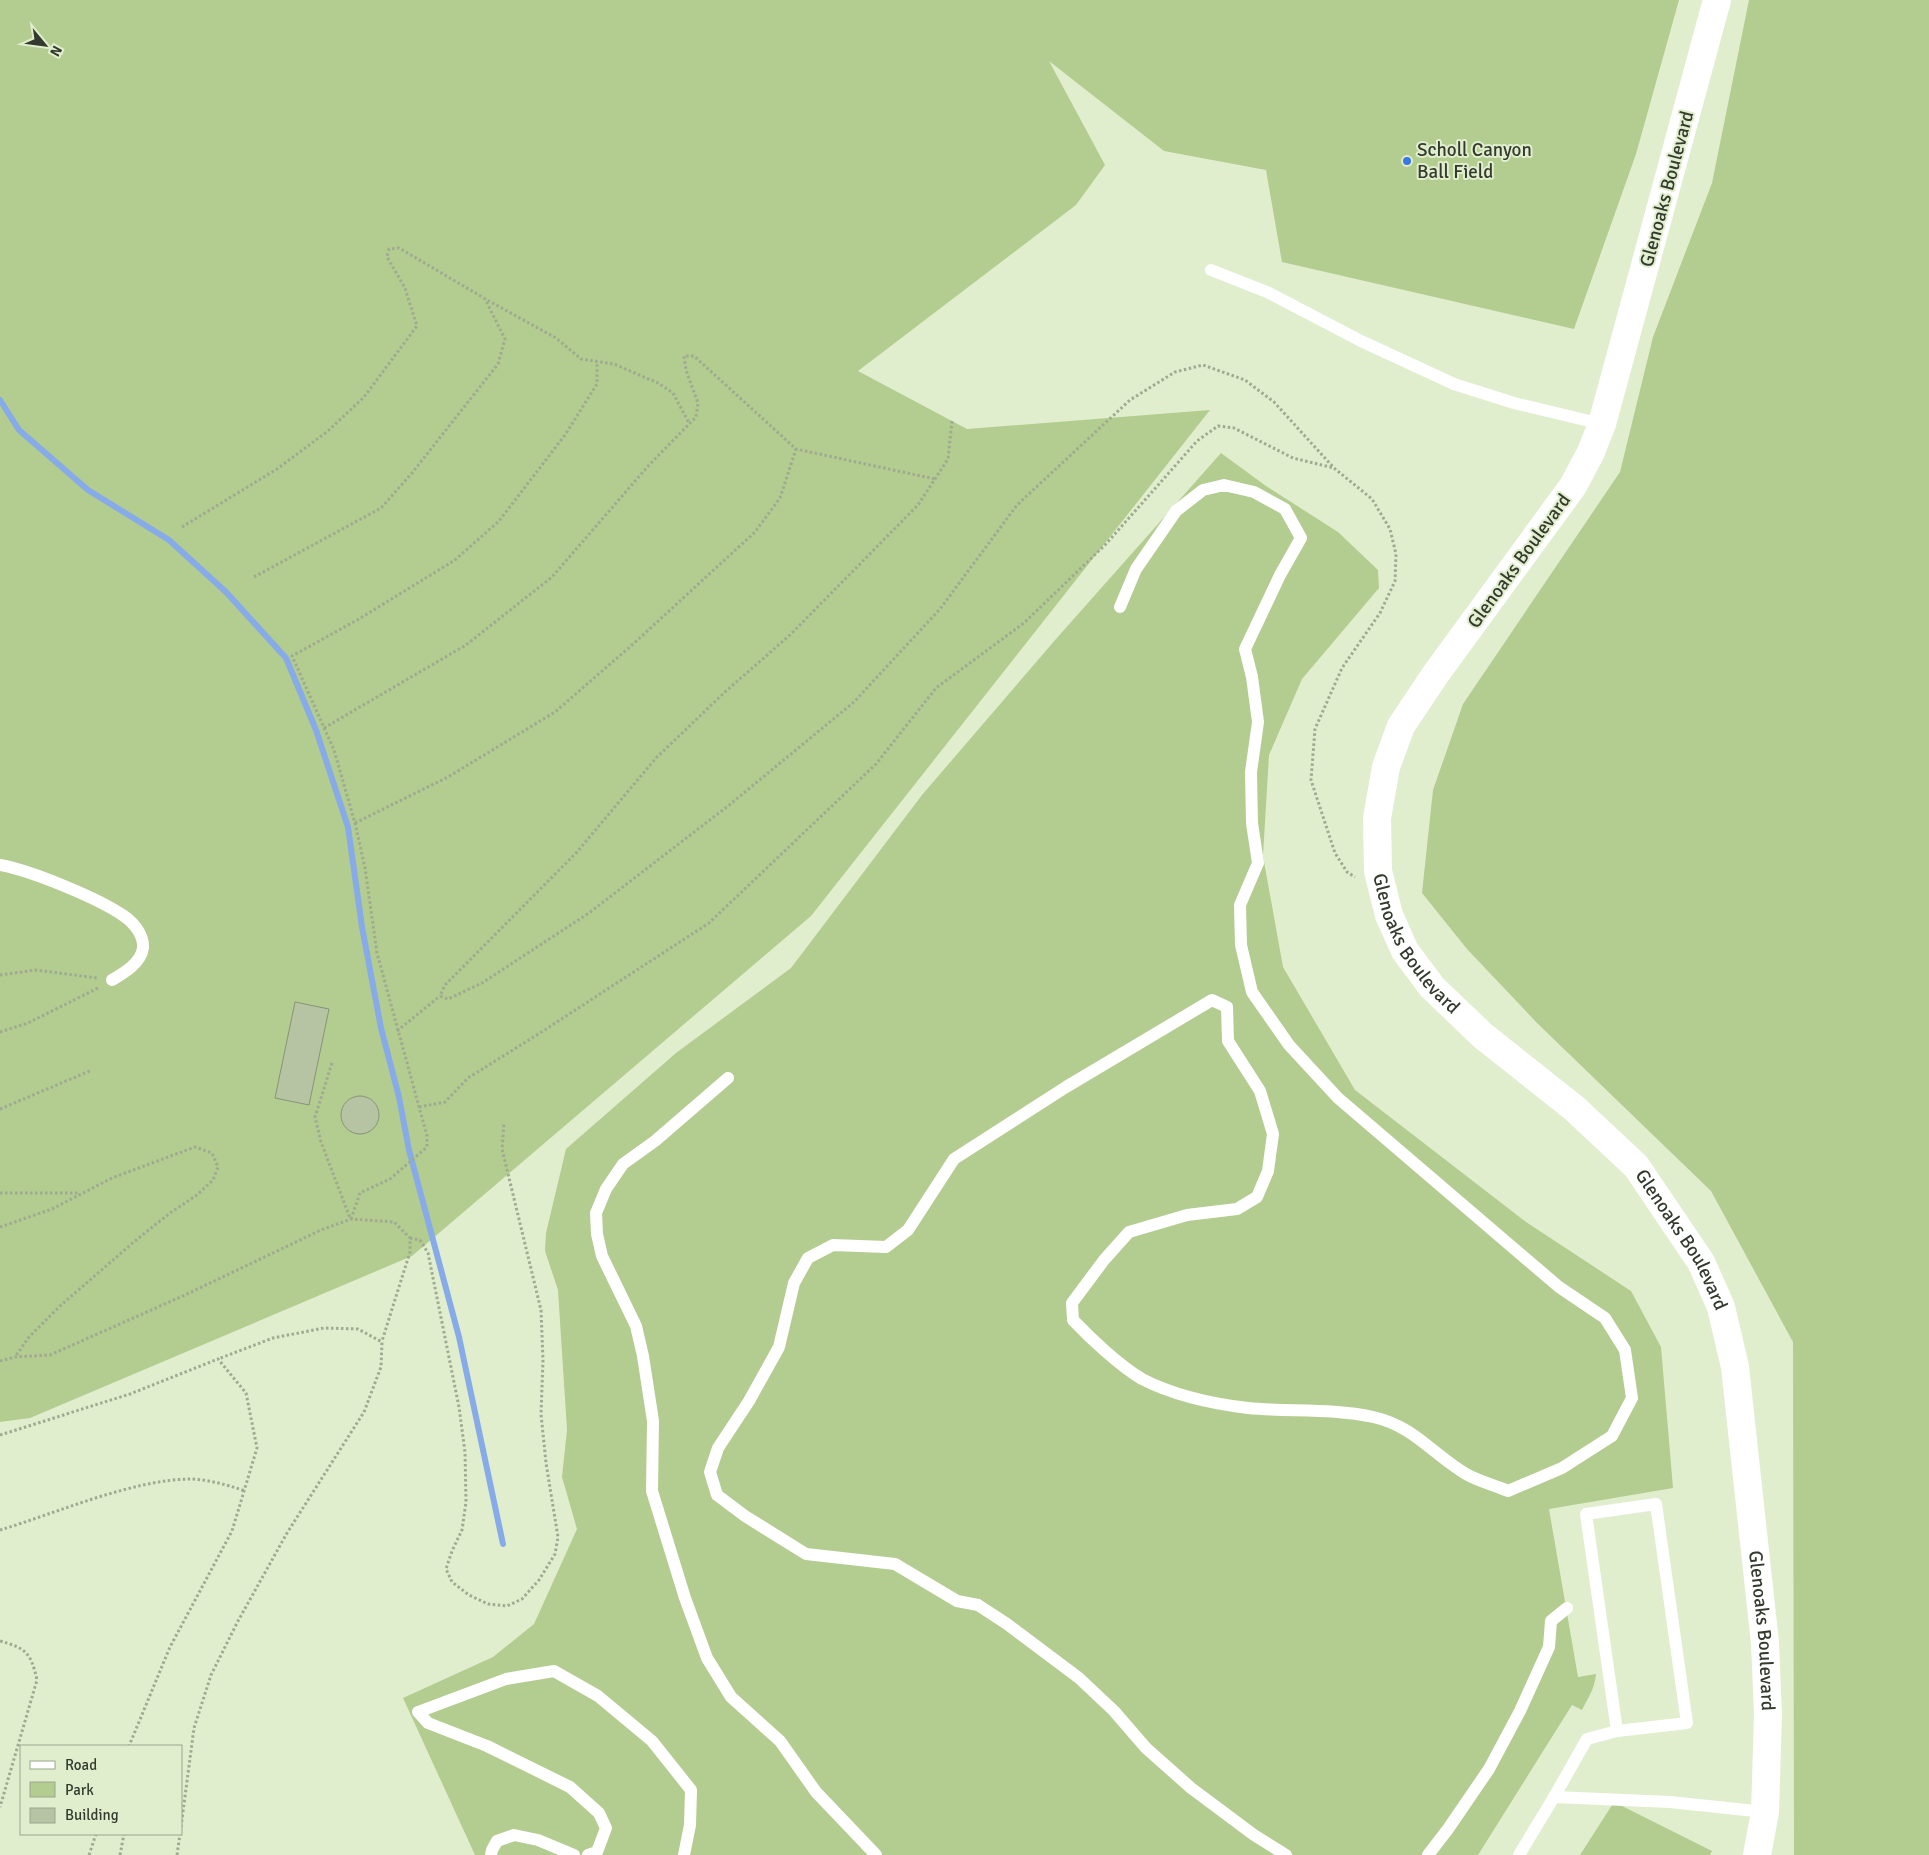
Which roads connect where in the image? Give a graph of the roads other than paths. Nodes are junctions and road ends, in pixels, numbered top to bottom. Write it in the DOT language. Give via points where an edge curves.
graph roads {
  1 [pos="1717,0"];
  2 [pos="1211,270"];
  3 [pos="1602,424"];
  4 [pos="1120,607"];
  5 [pos="0,865"];
  6 [pos="112,980"];
  7 [pos="728,1078"];
  8 [pos="1566,1608"];
  9 [pos="1617,1731"];
  10 [pos="1554,1797"];
  11 [pos="1765,1812"];
  12 [pos="492,1855"];
  13 [pos="574,1855"];
  14 [pos="588,1855"];
  15 [pos="684,1855"];
  16 [pos="876,1855"];
  17 [pos="1286,1855"];
  18 [pos="1428,1855"];
  19 [pos="1519,1855"];
  20 [pos="1758,1855"];
  1 -- 3 [label="street, Glenoaks Boulevard"];
  2 -- 3 [label="lane" via="1267,292 1454,384 1514,403"];
  3 -- 11 [label="street, Glenoaks Boulevard" via="1573,486 1401,726 1386,767 1377,818 1378,871 1389,915 1405,951 1432,987 1482,1035 1574,1108 1636,1166 1701,1262 1721,1307 1736,1367 1765,1643 1768,1714"];
  4 -- 17 [label="lane" via="1136,569 1176,511 1203,490 1224,485 1254,492 1285,509 1301,538 1245,649 1258,722 1251,772 1252,823 1258,863 1240,904 1241,945 1252,992 1290,1045 1338,1098 1559,1287 1605,1318 1625,1350 1632,1398 1612,1436 1562,1468 1508,1491 1466,1474 1408,1430 1373,1417 1307,1409 1248,1408 1182,1395 1142,1378 1085,1332 1073,1320 1072,1302 1129,1232 1187,1215 1237,1209 1257,1198 1268,1170 1273,1134 1260,1091 1228,1041 1227,1008 1212,1000 1066,1086 954,1159 908,1230 886,1247 833,1245 808,1258 794,1283 779,1347 718,1448 710,1472 717,1495 806,1554 895,1564 957,1600 978,1605 1007,1624 1079,1678 1146,1748 1191,1788"];
  5 -- 6 [label="lane" via="48,880 125,917 141,934 143,949 133,966"];
  7 -- 16 [label="lane" via="623,1164 606,1189 596,1213 596,1234 602,1256 636,1326 653,1421 652,1491 707,1658 731,1697 780,1741 816,1792"];
  8 -- 18 [label="lane" via="1551,1621 1549,1647 1490,1769"];
  9 -- 9 [label="lane" via="1586,1514 1656,1504 1687,1723"];
  9 -- 10 [label="lane" via="1587,1739"];
  10 -- 11 [label="lane" via="1670,1802"];
  10 -- 19 [label="lane"];
  11 -- 20 [label="street, Glenoaks Boulevard"];
  12 -- 13 [label="lane" via="497,1841 514,1835 538,1840"];
  14 -- 15 [label="lane" via="596,1852 606,1828 599,1813 570,1787 487,1746 428,1723 418,1712 506,1680 554,1671 598,1696 652,1741 691,1790 690,1825"];
}
